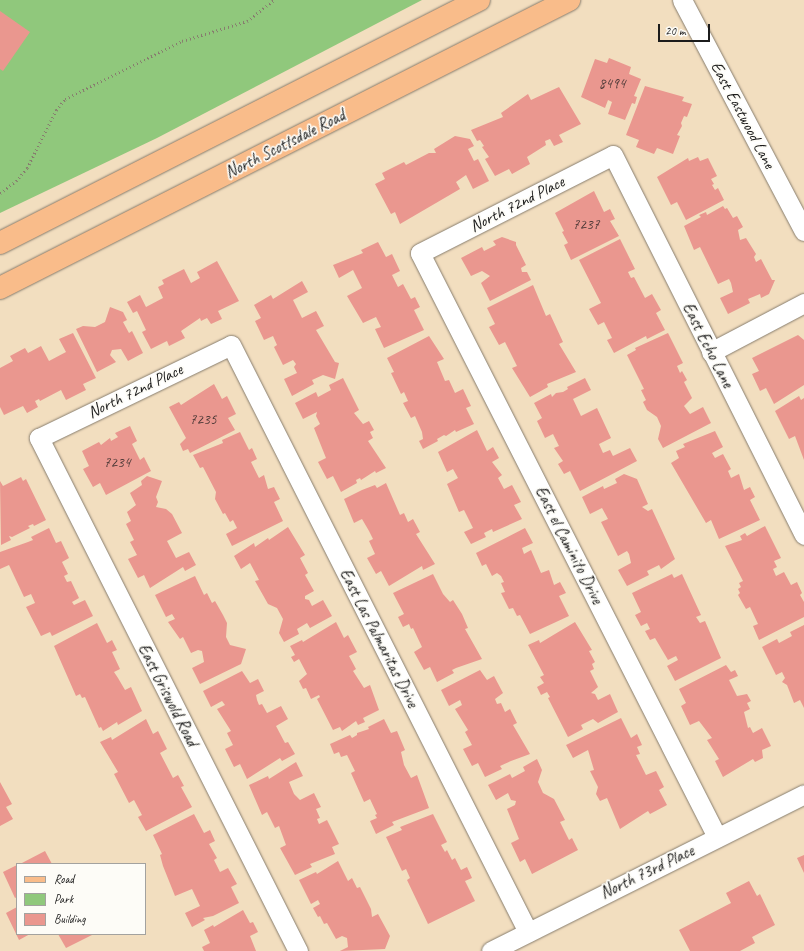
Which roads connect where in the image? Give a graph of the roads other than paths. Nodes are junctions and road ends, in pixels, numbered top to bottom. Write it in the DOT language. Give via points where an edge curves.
graph roads {
  1 [pos="479,0"];
  2 [pos="569,0"];
  3 [pos="682,0"];
  4 [pos="613,155"];
  5 [pos="804,230"];
  6 [pos="0,243"];
  7 [pos="420,253"];
  8 [pos="0,288"];
  9 [pos="804,303"];
  10 [pos="231,345"];
  11 [pos="711,352"];
  12 [pos="39,438"];
  13 [pos="804,535"];
  14 [pos="804,794"];
  15 [pos="717,837"];
  16 [pos="528,932"];
  17 [pos="298,951"];
  18 [pos="491,951"];
  1 -- 6 [label="main road"];
  2 -- 8 [label="main road, North Scottsdale Road"];
  3 -- 5 [label="street, East Eastwood Lane"];
  4 -- 7 [label="street, North 72nd Place"];
  4 -- 11 [label="street, East Echo Lane"];
  7 -- 15 [label="street, East el Caminito Drive"];
  9 -- 11 [label="street"];
  10 -- 12 [label="street, North 72nd Place"];
  10 -- 16 [label="street, East Las Palmaritas Drive"];
  11 -- 13 [label="street, East Echo Lane"];
  12 -- 17 [label="street, East Griswold Road"];
  14 -- 15 [label="street, North 73rd Place"];
  15 -- 16 [label="street, North 73rd Place"];
  16 -- 18 [label="street, North 73rd Place"];
}
